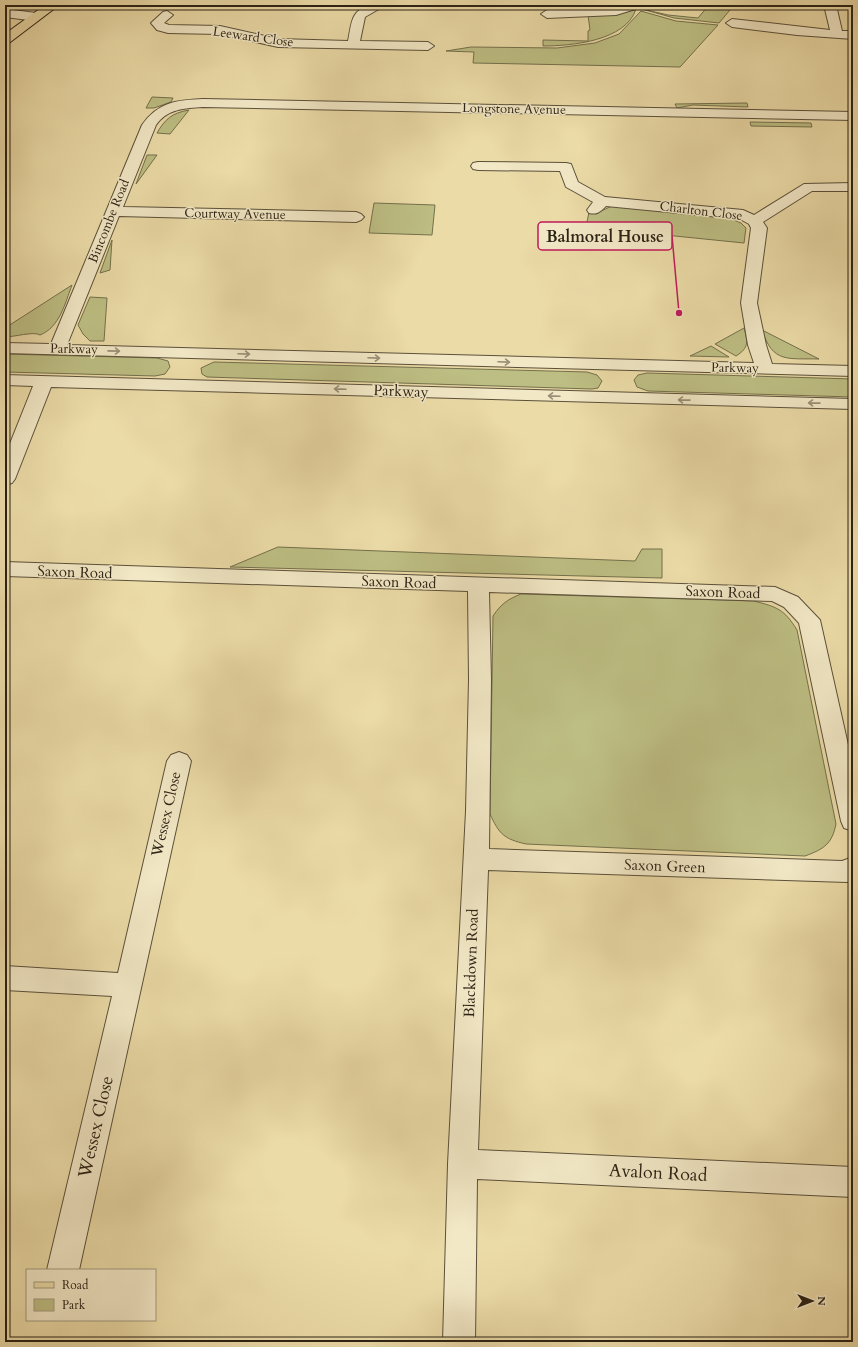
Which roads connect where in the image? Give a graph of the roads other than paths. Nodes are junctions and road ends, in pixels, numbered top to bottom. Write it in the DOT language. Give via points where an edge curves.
graph roads {
  1 [pos="53,5"];
  2 [pos="380,5"];
  3 [pos="830,5"];
  4 [pos="634,6"];
  5 [pos="573,9"];
  6 [pos="5,13"];
  7 [pos="547,14"];
  8 [pos="167,15"];
  9 [pos="36,17"];
  10 [pos="231,22"];
  11 [pos="732,23"];
  12 [pos="220,30"];
  13 [pos="837,34"];
  14 [pos="853,35"];
  15 [pos="5,40"];
  16 [pos="353,44"];
  17 [pos="428,46"];
  18 [pos="175,106"];
  19 [pos="853,116"];
  20 [pos="478,166"];
  21 [pos="853,187"];
  22 [pos="113,211"];
  23 [pos="358,218"];
  24 [pos="755,221"];
  25 [pos="5,348"];
  26 [pos="57,349"];
  27 [pos="190,352"];
  28 [pos="617,365"];
  29 [pos="765,369"];
  30 [pos="853,371"];
  31 [pos="5,380"];
  32 [pos="44,381"];
  33 [pos="182,385"];
  34 [pos="619,398"];
  35 [pos="853,404"];
  36 [pos="5,479"];
  37 [pos="5,570"];
  38 [pos="478,584"];
  39 [pos="178,761"];
  40 [pos="853,822"];
  41 [pos="476,859"];
  42 [pos="853,867"];
  43 [pos="5,978"];
  44 [pos="128,985"];
  45 [pos="463,1164"];
  46 [pos="853,1182"];
  47 [pos="63,1269"];
  48 [pos="459,1342"];
  1 -- 9 [label="main road"];
  2 -- 16 [label="street" via="359,16"];
  3 -- 13 [label="street"];
  4 -- 5 [label="street" via="616,11"];
  5 -- 7 [label="street"];
  6 -- 9 [label="street"];
  8 -- 12 [label="street, Leeward Close" via="157,24 177,30"];
  9 -- 15 [label="main road"];
  10 -- 12 [label="street"];
  11 -- 13 [label="street" via="755,30"];
  12 -- 16 [label="street, Leeward Close" via="278,42"];
  13 -- 14 [label="street"];
  16 -- 17 [label="street, Leeward Close"];
  18 -- 19 [label="street, Longstone Avenue" via="203,103"];
  18 -- 22 [label="street, Bincombe Road" via="153,118"];
  20 -- 24 [label="street, Charlton Close" via="566,167 571,184 598,205 743,215"];
  21 -- 24 [label="street" via="809,187"];
  22 -- 23 [label="street, Courtway Avenue"];
  22 -- 26 [label="street, Bincombe Road"];
  24 -- 29 [label="street, Charlton Close" via="759,228 759,236 748,303"];
  25 -- 26 [label="street, Parkway"];
  26 -- 27 [label="street, Parkway, one-way"];
  27 -- 28 [label="street, Parkway, one-way"];
  27 -- 33 [label="street"];
  28 -- 29 [label="street, Parkway"];
  28 -- 34 [label="street"];
  29 -- 30 [label="street, Parkway"];
  31 -- 32 [label="street, Parkway"];
  32 -- 33 [label="street, Parkway"];
  32 -- 36 [label="street"];
  34 -- 33 [label="street, Parkway, one-way"];
  35 -- 34 [label="street, Parkway, one-way"];
  37 -- 38 [label="street, Saxon Road"];
  38 -- 40 [label="street, Saxon Road" via="774,594 791,602 809,620"];
  38 -- 41 [label="street, Blackdown Road" via="480,680"];
  39 -- 44 [label="street, Wessex Close"];
  41 -- 42 [label="street, Saxon Green" via="847,872"];
  41 -- 45 [label="street, Blackdown Road"];
  43 -- 44 [label="street"];
  44 -- 47 [label="street, Wessex Close"];
  45 -- 46 [label="street, Avalon Road"];
  45 -- 48 [label="street, Blackdown Road"];
}
